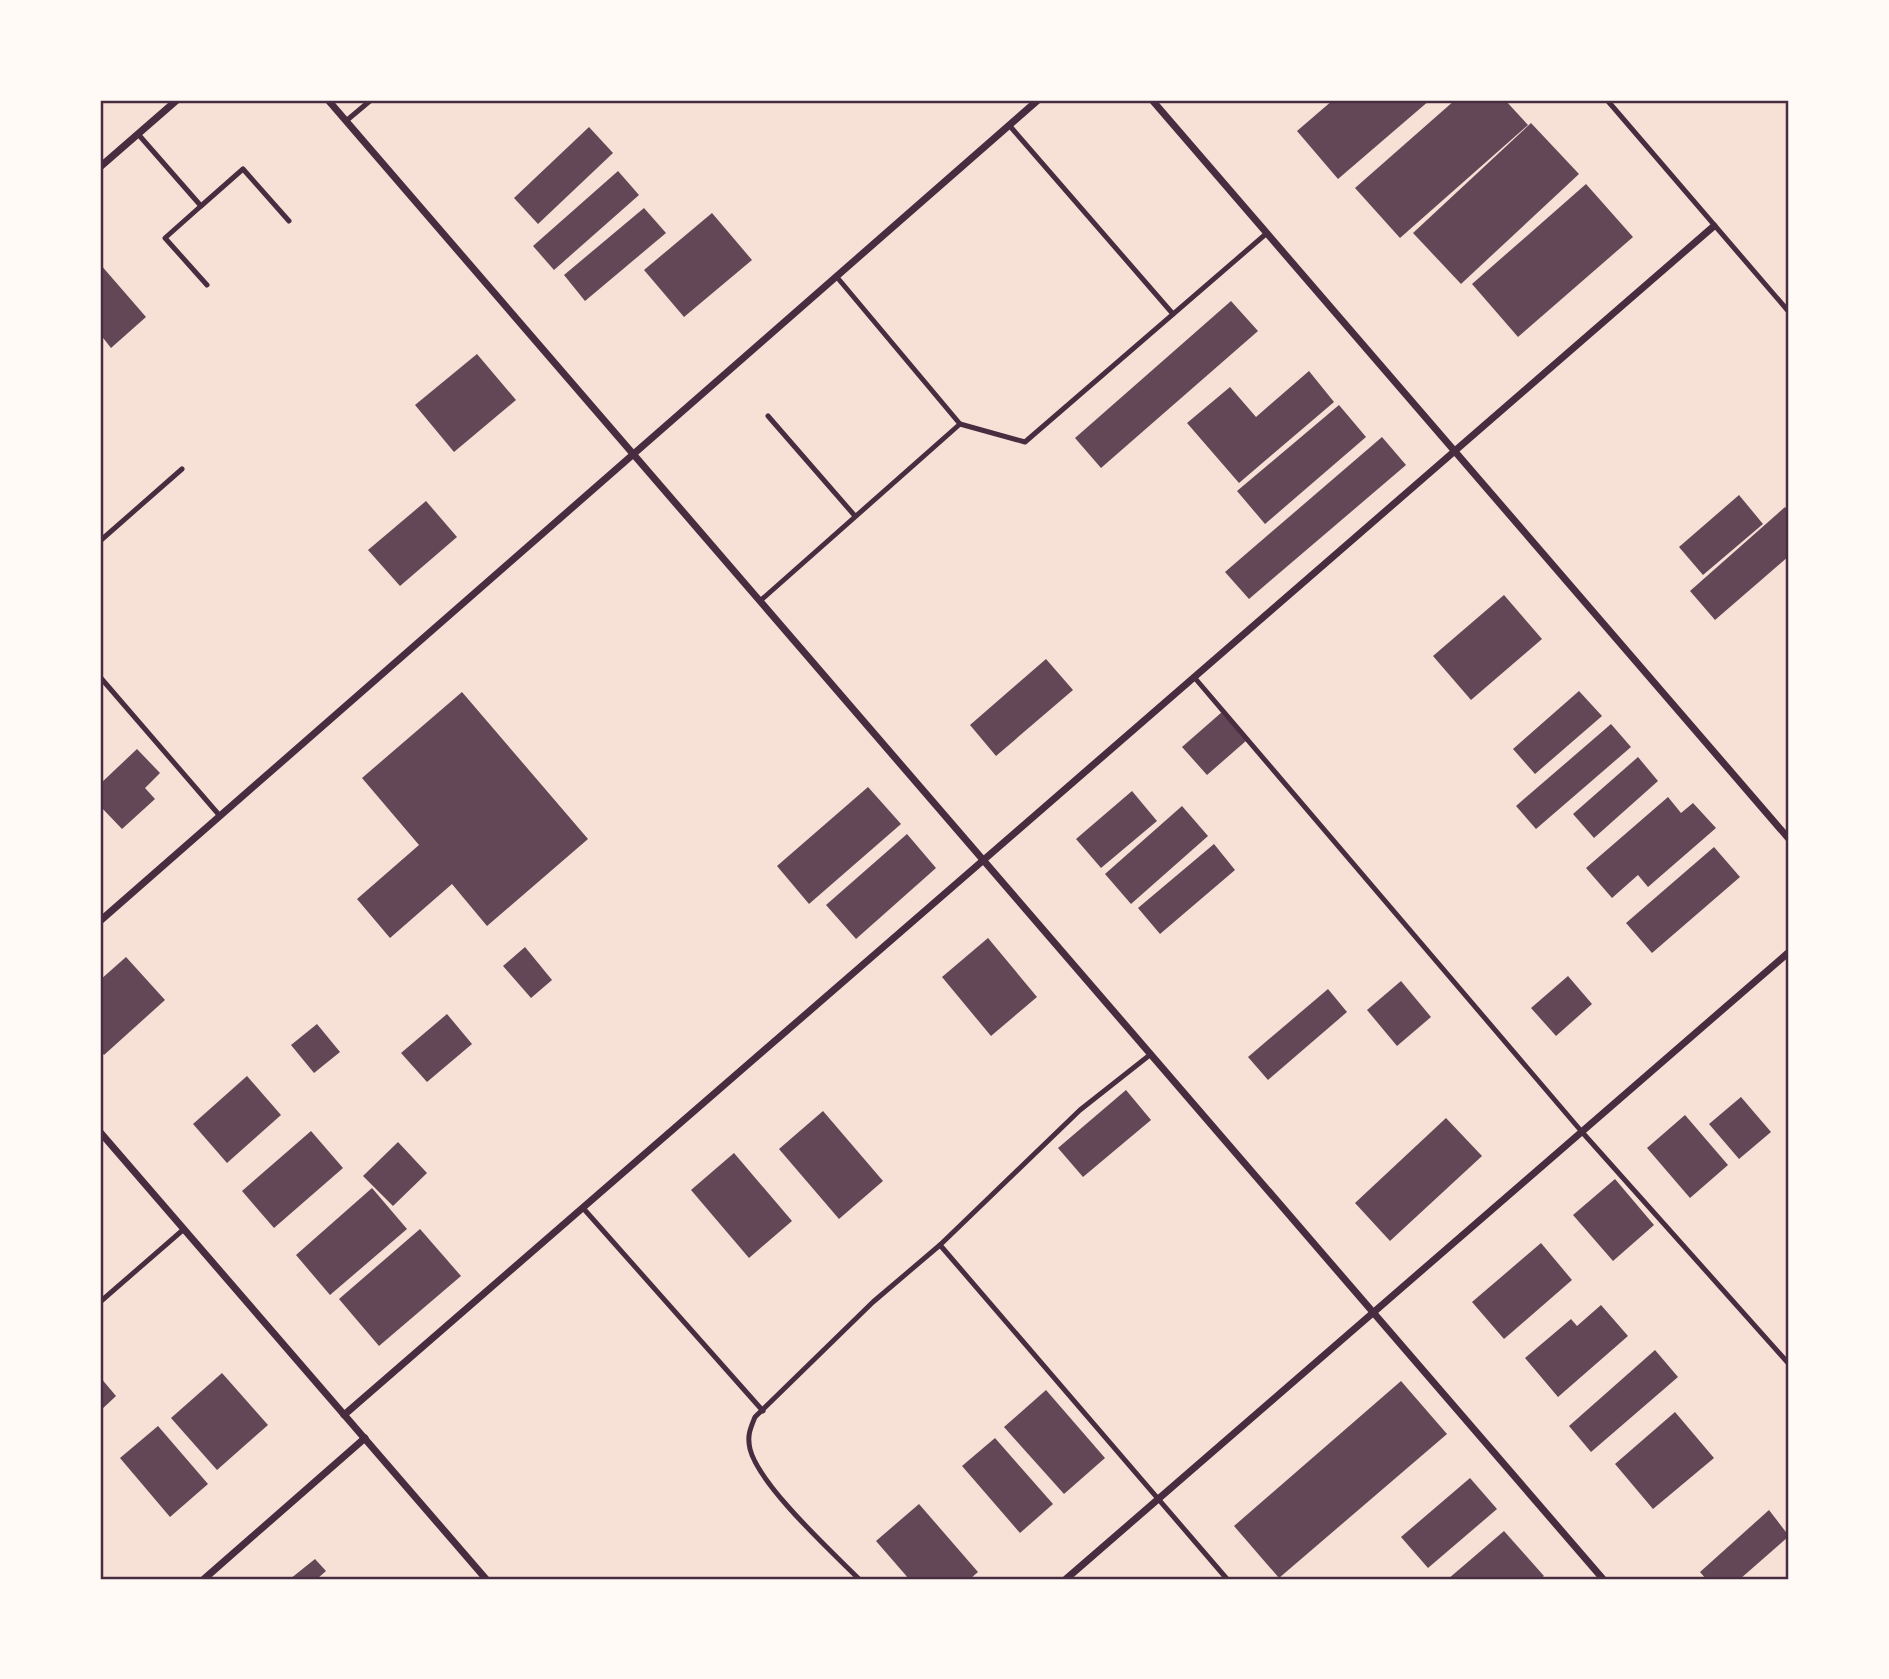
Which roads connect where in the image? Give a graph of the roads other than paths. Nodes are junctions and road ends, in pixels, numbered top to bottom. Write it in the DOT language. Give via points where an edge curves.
graph roads {
  1 [pos="177,100"];
  2 [pos="328,100"];
  3 [pos="371,100"];
  4 [pos="1038,100"];
  5 [pos="1152,100"];
  6 [pos="1607,100"];
  7 [pos="346,121"];
  8 [pos="1009,125"];
  9 [pos="138,134"];
  10 [pos="100,167"];
  11 [pos="201,206"];
  12 [pos="289,221"];
  13 [pos="1714,226"];
  14 [pos="1267,233"];
  15 [pos="836,276"];
  16 [pos="207,285"];
  17 [pos="1789,312"];
  18 [pos="1173,314"];
  19 [pos="768,416"];
  20 [pos="960,424"];
  21 [pos="1455,451"];
  22 [pos="633,454"];
  23 [pos="182,469"];
  24 [pos="855,516"];
  25 [pos="100,541"];
  26 [pos="760,601"];
  27 [pos="100,677"];
  28 [pos="1194,677"];
  29 [pos="220,816"];
  30 [pos="1789,839"];
  31 [pos="983,860"];
  32 [pos="100,921"];
  33 [pos="1789,952"];
  34 [pos="1151,1054"];
  35 [pos="100,1132"];
  36 [pos="1582,1132"];
  37 [pos="583,1208"];
  38 [pos="184,1229"];
  39 [pos="940,1245"];
  40 [pos="100,1302"];
  41 [pos="1373,1312"];
  42 [pos="1789,1364"];
  43 [pos="763,1411"];
  44 [pos="344,1415"];
  45 [pos="365,1438"];
  46 [pos="1158,1499"];
  47 [pos="204,1579"];
  48 [pos="486,1579"];
  49 [pos="859,1579"];
  50 [pos="1066,1579"];
  51 [pos="1227,1579"];
  52 [pos="1603,1579"];
  1 -- 9 [label="street"];
  2 -- 7 [label="street"];
  3 -- 7 [label="lane"];
  4 -- 8 [label="street"];
  5 -- 14 [label="street"];
  6 -- 13 [label="lane"];
  7 -- 22 [label="street"];
  8 -- 15 [label="street"];
  8 -- 18 [label="lane"];
  9 -- 10 [label="street"];
  9 -- 11 [label="lane"];
  11 -- 12 [label="lane" via="243,169"];
  11 -- 16 [label="lane" via="165,238"];
  13 -- 17 [label="lane"];
  13 -- 21 [label="street"];
  14 -- 18 [label="lane"];
  14 -- 21 [label="street"];
  15 -- 20 [label="lane"];
  15 -- 22 [label="street"];
  18 -- 20 [label="lane" via="1024,442"];
  19 -- 24 [label="lane"];
  20 -- 24 [label="lane"];
  21 -- 28 [label="street"];
  21 -- 30 [label="street"];
  22 -- 26 [label="street"];
  22 -- 29 [label="street"];
  23 -- 25 [label="lane"];
  24 -- 26 [label="lane"];
  26 -- 31 [label="street"];
  27 -- 29 [label="lane"];
  28 -- 31 [label="street"];
  28 -- 36 [label="lane"];
  29 -- 32 [label="street"];
  31 -- 34 [label="street"];
  31 -- 37 [label="street"];
  33 -- 36 [label="street"];
  34 -- 39 [label="lane" via="1080,1110"];
  34 -- 41 [label="street"];
  35 -- 38 [label="street"];
  36 -- 41 [label="street"];
  36 -- 42 [label="lane"];
  37 -- 43 [label="lane"];
  37 -- 44 [label="street"];
  38 -- 40 [label="lane"];
  38 -- 44 [label="street"];
  39 -- 43 [label="lane" via="873,1303"];
  39 -- 46 [label="lane"];
  41 -- 46 [label="street"];
  41 -- 52 [label="street"];
  43 -- 49 [label="lane" via="748,1434 765,1479"];
  44 -- 45 [label="street"];
  45 -- 47 [label="street"];
  45 -- 48 [label="street"];
  46 -- 50 [label="street"];
  46 -- 51 [label="lane"];
}
